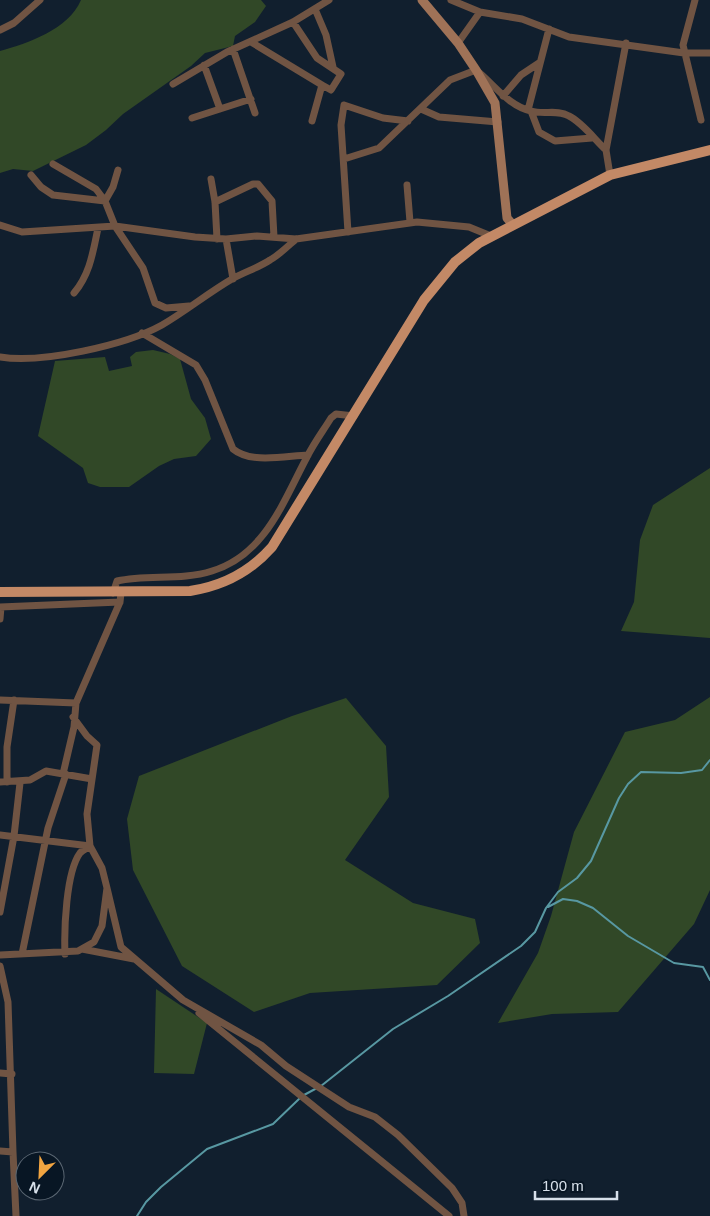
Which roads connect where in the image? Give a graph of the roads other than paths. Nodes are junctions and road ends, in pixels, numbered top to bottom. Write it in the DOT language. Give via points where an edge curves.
graph roads {
  1 [pos="40,0"];
  2 [pos="329,0"];
  3 [pos="422,0"];
  4 [pos="451,0"];
  5 [pos="695,0"];
  6 [pos="468,3"];
  7 [pos="315,8"];
  8 [pos="480,12"];
  9 [pos="293,22"];
  10 [pos="549,29"];
  11 [pos="0,30"];
  12 [pos="251,42"];
  13 [pos="458,42"];
  14 [pos="626,43"];
  15 [pos="233,49"];
  16 [pos="684,52"];
  17 [pos="710,53"];
  18 [pos="539,63"];
  19 [pos="204,65"];
  20 [pos="333,67"];
  21 [pos="476,70"];
  22 [pos="173,84"];
  23 [pos="322,86"];
  24 [pos="503,96"];
  25 [pos="251,99"];
  26 [pos="220,109"];
  27 [pos="420,109"];
  28 [pos="529,111"];
  29 [pos="255,114"];
  30 [pos="192,118"];
  31 [pos="701,120"];
  32 [pos="312,121"];
  33 [pos="408,122"];
  34 [pos="498,122"];
  35 [pos="592,138"];
  36 [pos="606,150"];
  37 [pos="710,150"];
  38 [pos="344,159"];
  39 [pos="53,164"];
  40 [pos="118,170"];
  41 [pos="31,175"];
  42 [pos="610,175"];
  43 [pos="211,179"];
  44 [pos="407,185"];
  45 [pos="105,202"];
  46 [pos="215,202"];
  47 [pos="410,222"];
  48 [pos="0,225"];
  49 [pos="513,225"];
  50 [pos="115,226"];
  51 [pos="98,228"];
  52 [pos="348,232"];
  53 [pos="491,236"];
  54 [pos="274,237"];
  55 [pos="217,239"];
  56 [pos="226,239"];
  57 [pos="296,239"];
  58 [pos="233,279"];
  59 [pos="74,293"];
  60 [pos="192,306"];
  61 [pos="142,333"];
  62 [pos="0,357"];
  63 [pos="355,416"];
  64 [pos="308,455"];
  65 [pos="0,592"];
  66 [pos="118,596"];
  67 [pos="0,606"];
  68 [pos="0,619"];
  69 [pos="0,700"];
  70 [pos="14,700"];
  71 [pos="76,703"];
  72 [pos="73,717"];
  73 [pos="64,774"];
  74 [pos="92,779"];
  75 [pos="4,782"];
  76 [pos="20,783"];
  77 [pos="0,835"];
  78 [pos="14,836"];
  79 [pos="45,839"];
  80 [pos="90,846"];
  81 [pos="107,888"];
  82 [pos="0,912"];
  83 [pos="82,949"];
  84 [pos="22,954"];
  85 [pos="65,954"];
  86 [pos="0,955"];
  87 [pos="135,959"];
  88 [pos="0,966"];
  89 [pos="183,1000"];
  90 [pos="0,1074"];
  91 [pos="12,1074"];
  92 [pos="0,1151"];
  93 [pos="12,1152"];
  94 [pos="16,1216"];
  95 [pos="449,1216"];
  96 [pos="464,1216"];
  1 -- 11 [label="street" via="25,15"];
  2 -- 7 [label="street"];
  3 -- 13 [label="street"];
  4 -- 6 [label="street"];
  5 -- 16 [label="street"];
  6 -- 8 [label="street"];
  7 -- 9 [label="street"];
  7 -- 20 [label="street" via="326,35"];
  8 -- 10 [label="street" via="522,19"];
  8 -- 13 [label="street"];
  9 -- 12 [label="street"];
  9 -- 20 [label="street" via="317,58"];
  10 -- 14 [label="street" via="569,37"];
  10 -- 18 [label="street"];
  12 -- 15 [label="street"];
  12 -- 23 [label="street"];
  13 -- 21 [label="street"];
  14 -- 16 [label="street"];
  14 -- 36 [label="street"];
  15 -- 19 [label="street"];
  15 -- 25 [label="street"];
  16 -- 17 [label="street"];
  16 -- 31 [label="street"];
  18 -- 24 [label="street" via="521,75"];
  18 -- 28 [label="street"];
  19 -- 22 [label="street"];
  19 -- 26 [label="street"];
  20 -- 23 [label="street" via="341,75 331,90"];
  21 -- 24 [label="street"];
  21 -- 27 [label="street" via="450,80"];
  21 -- 34 [label="street" via="495,103"];
  23 -- 32 [label="street"];
  24 -- 28 [label="street"];
  25 -- 26 [label="street"];
  25 -- 29 [label="street"];
  26 -- 30 [label="street"];
  27 -- 33 [label="street"];
  27 -- 34 [label="street" via="439,117"];
  28 -- 35 [label="street" via="560,112 570,116"];
  28 -- 35 [label="street" via="539,132 554,141"];
  33 -- 38 [label="street" via="379,148"];
  33 -- 38 [label="street" via="383,118 344,105 341,125"];
  34 -- 49 [label="street" via="507,218"];
  35 -- 36 [label="street"];
  36 -- 42 [label="street"];
  37 -- 42 [label="main road"];
  38 -- 52 [label="street"];
  39 -- 45 [label="street" via="96,189"];
  40 -- 45 [label="street"];
  41 -- 45 [label="street" via="53,195"];
  42 -- 49 [label="main road"];
  43 -- 46 [label="street"];
  44 -- 47 [label="street"];
  45 -- 50 [label="street"];
  46 -- 54 [label="street" via="258,184 272,201"];
  46 -- 55 [label="street"];
  47 -- 52 [label="street"];
  47 -- 53 [label="street" via="469,227"];
  48 -- 51 [label="street" via="22,232"];
  49 -- 53 [label="main road"];
  50 -- 51 [label="street"];
  50 -- 55 [label="street"];
  50 -- 60 [label="street" via="143,268 155,303 166,308"];
  51 -- 59 [label="street" via="88,272"];
  52 -- 57 [label="street"];
  53 -- 63 [label="main road" via="466,252 431,289"];
  54 -- 56 [label="street"];
  54 -- 57 [label="street"];
  55 -- 56 [label="street"];
  56 -- 58 [label="street"];
  57 -- 58 [label="street" via="270,260"];
  58 -- 60 [label="street"];
  60 -- 61 [label="street"];
  61 -- 62 [label="street" via="78,352"];
  61 -- 64 [label="street" via="196,365 233,449 240,455"];
  63 -- 64 [label="street" via="336,414 331,418"];
  63 -- 66 [label="main road" via="272,548 259,562 231,579 200,589"];
  64 -- 66 [label="street" via="281,509 259,543 238,561 211,572 175,578 117,581"];
  65 -- 66 [label="main road"];
  66 -- 67 [label="street"];
  66 -- 71 [label="street"];
  67 -- 68 [label="street"];
  69 -- 70 [label="street"];
  70 -- 71 [label="street"];
  70 -- 75 [label="street"];
  71 -- 72 [label="street"];
  72 -- 73 [label="street" via="74,728"];
  72 -- 74 [label="street" via="97,744"];
  73 -- 74 [label="street"];
  73 -- 76 [label="street" via="46,771"];
  73 -- 79 [label="street"];
  74 -- 80 [label="street" via="86,814"];
  75 -- 76 [label="street"];
  76 -- 78 [label="street"];
  77 -- 78 [label="street"];
  78 -- 79 [label="street"];
  78 -- 82 [label="street"];
  79 -- 80 [label="street"];
  79 -- 84 [label="street"];
  80 -- 81 [label="street" via="102,868"];
  80 -- 85 [label="street" via="80,853 68,894"];
  81 -- 83 [label="street" via="102,926 94,942"];
  81 -- 87 [label="street" via="121,947"];
  83 -- 85 [label="street"];
  83 -- 87 [label="street"];
  84 -- 85 [label="street"];
  84 -- 86 [label="street"];
  87 -- 89 [label="street"];
  88 -- 91 [label="street" via="8,1002"];
  89 -- 95 [label="street"];
  89 -- 96 [label="street" via="261,1045 286,1066 349,1107 375,1117 452,1188 462,1203"];
  90 -- 91 [label="street"];
  91 -- 93 [label="street"];
  92 -- 93 [label="street"];
  93 -- 94 [label="street"];
}
